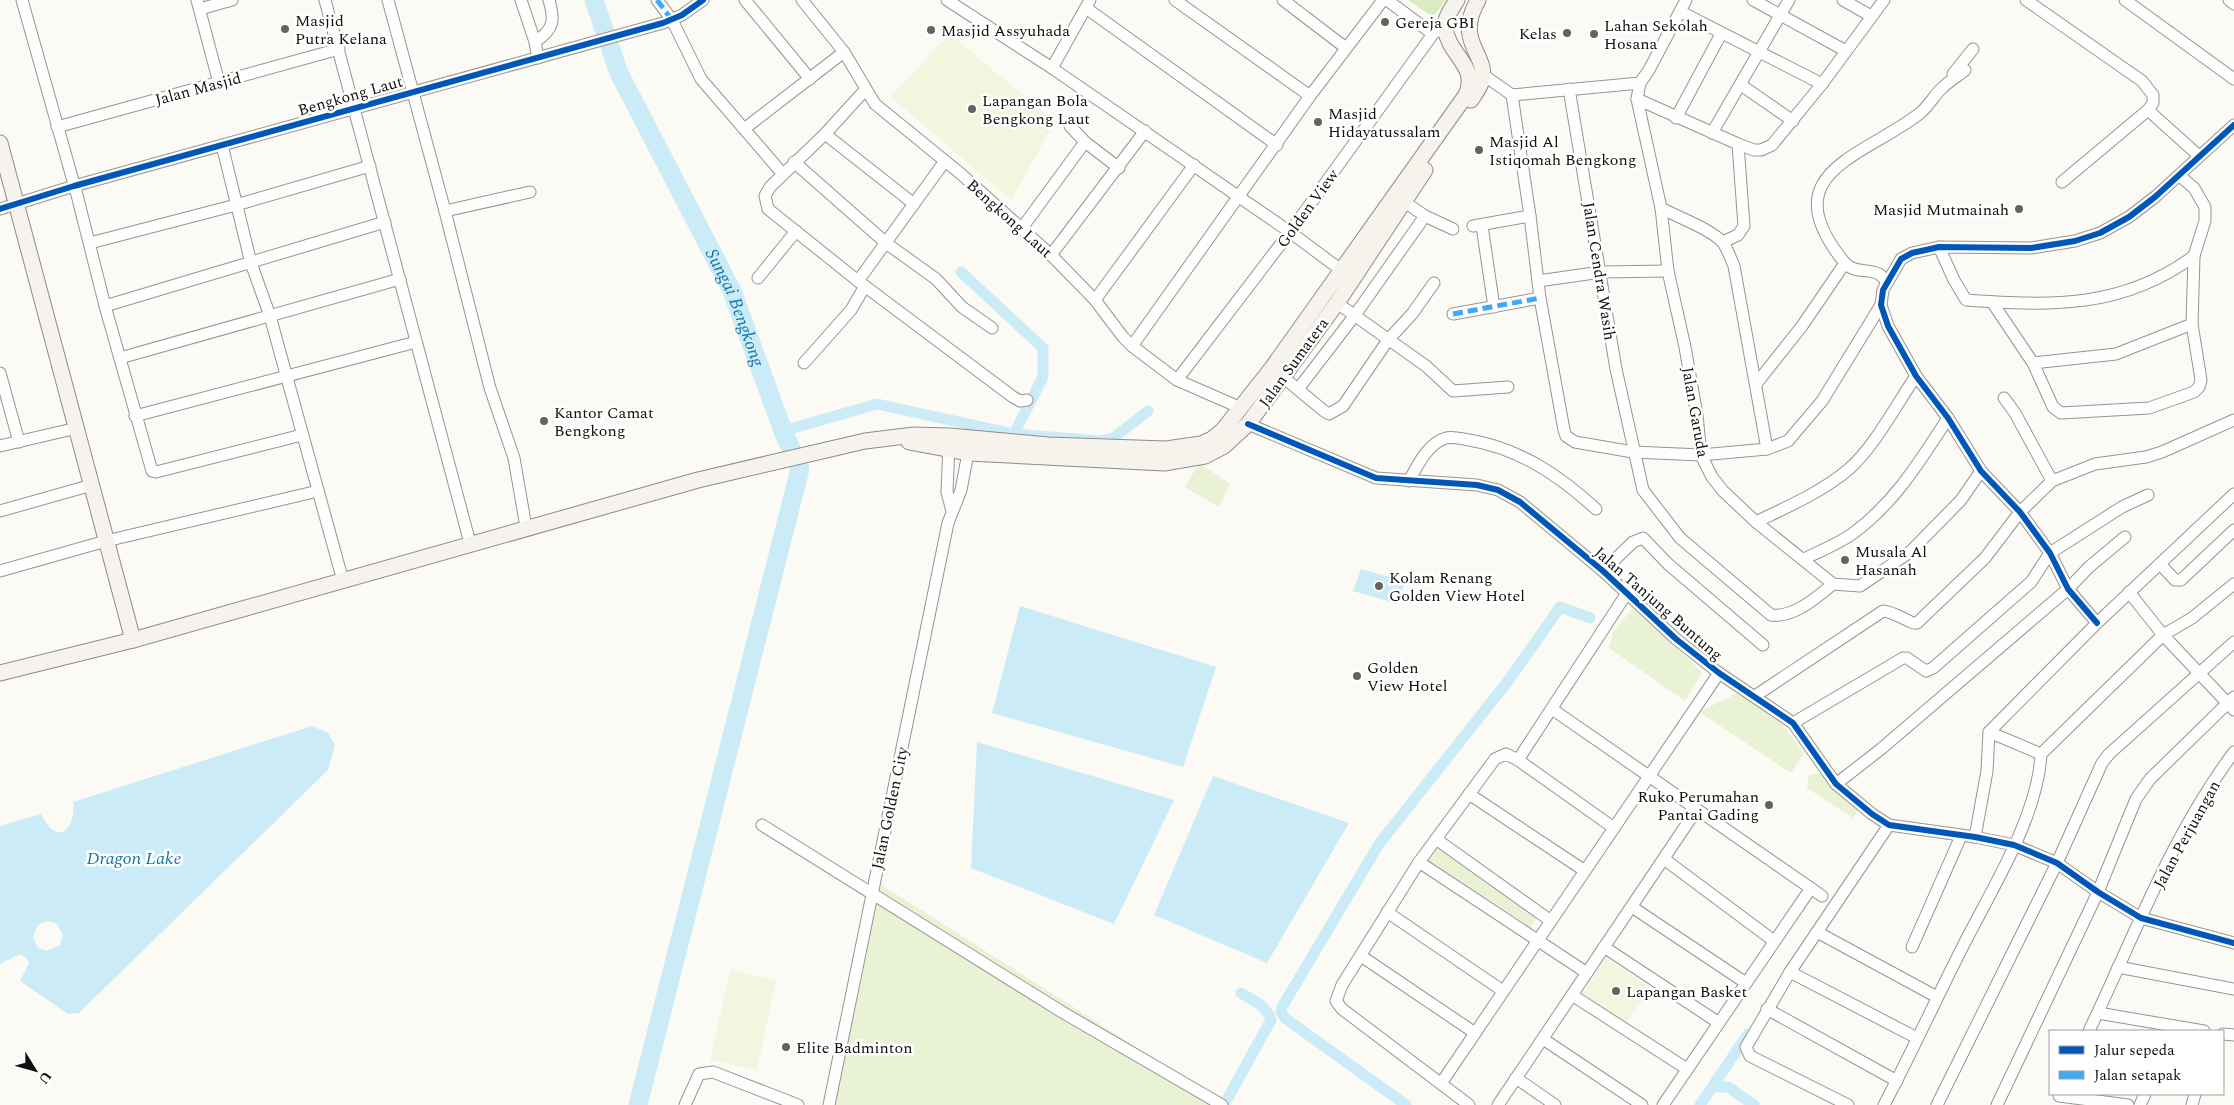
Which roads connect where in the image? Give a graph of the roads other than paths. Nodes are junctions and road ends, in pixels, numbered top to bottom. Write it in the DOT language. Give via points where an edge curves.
graph roads {
  1 [pos="22,0"];
  2 [pos="232,0"];
  3 [pos="325,0"];
  4 [pos="388,0"];
  5 [pos="520,0"];
  6 [pos="549,0"];
  7 [pos="656,0"];
  8 [pos="703,0"];
  9 [pos="745,0"];
  10 [pos="802,0"];
  11 [pos="947,0"];
  12 [pos="1175,0"];
  13 [pos="1283,0"];
  14 [pos="1383,0"];
  15 [pos="1387,0"];
  16 [pos="1457,0"];
  17 [pos="1478,0"];
  18 [pos="1686,0"];
  19 [pos="1753,0"];
  20 [pos="1789,0"];
  21 [pos="1842,0"];
  22 [pos="1884,0"];
  23 [pos="2026,0"];
  24 [pos="2125,0"];
  25 [pos="2229,0"];
  26 [pos="1088,4"];
  27 [pos="2234,4"];
  28 [pos="199,5"];
  29 [pos="1680,12"];
  30 [pos="1780,16"];
  31 [pos="1870,16"];
  32 [pos="672,20"];
  33 [pos="1439,30"];
  34 [pos="1721,34"];
  35 [pos="535,42"];
  36 [pos="1346,48"];
  37 [pos="338,49"];
  38 [pos="1973,49"];
  39 [pos="1846,51"];
  40 [pos="844,52"];
  41 [pos="1759,52"];
  42 [pos="538,58"];
  43 [pos="1052,68"];
  44 [pos="1965,70"];
  45 [pos="1482,74"];
  46 [pos="810,78"];
  47 [pos="2234,79"];
  48 [pos="1640,82"];
  49 [pos="218,83"];
  50 [pos="1822,84"];
  51 [pos="1741,85"];
  52 [pos="866,89"];
  53 [pos="1569,89"];
  54 [pos="1941,89"];
  55 [pos="412,92"];
  56 [pos="1512,95"];
  57 [pos="1310,96"];
  58 [pos="1637,99"];
  59 [pos="355,109"];
  60 [pos="2148,110"];
  61 [pos="1676,118"];
  62 [pos="1793,121"];
  63 [pos="2234,125"];
  64 [pos="1070,126"];
  65 [pos="57,127"];
  66 [pos="744,129"];
  67 [pos="1145,131"];
  68 [pos="1712,133"];
  69 [pos="825,134"];
  70 [pos="1085,142"];
  71 [pos="0,143"];
  72 [pos="1738,144"];
  73 [pos="222,145"];
  74 [pos="1277,145"];
  75 [pos="2198,156"];
  76 [pos="945,161"];
  77 [pos="794,162"];
  78 [pos="1194,165"];
  79 [pos="370,166"];
  80 [pos="1119,168"];
  81 [pos="782,173"];
  82 [pos="2180,176"];
  83 [pos="2062,182"];
  84 [pos="74,186"];
  85 [pos="530,192"];
  86 [pos="1239,196"];
  87 [pos="1400,199"];
  88 [pos="914,204"];
  89 [pos="16,205"];
  90 [pos="236,205"];
  91 [pos="1661,208"];
  92 [pos="0,209"];
  93 [pos="445,211"];
  94 [pos="1426,216"];
  95 [pos="1530,216"];
  96 [pos="385,222"];
  97 [pos="1022,228"];
  98 [pos="1454,229"];
  99 [pos="796,230"];
  100 [pos="1290,232"];
  101 [pos="1723,242"];
  102 [pos="90,243"];
  103 [pos="886,243"];
  104 [pos="1939,247"];
  105 [pos="1051,255"];
  106 [pos="2194,256"];
  107 [pos="252,263"];
  108 [pos="1845,263"];
  109 [pos="1341,270"];
  110 [pos="1668,270"];
  111 [pos="1601,272"];
  112 [pos="758,278"];
  113 [pos="400,279"];
  114 [pos="1538,281"];
  115 [pos="1887,282"];
  116 [pos="862,283"];
  117 [pos="1434,283"];
  118 [pos="1540,298"];
  119 [pos="1095,300"];
  120 [pos="1337,302"];
  121 [pos="1992,302"];
  122 [pos="1881,305"];
  123 [pos="105,306"];
  124 [pos="1494,307"];
  125 [pos="1453,314"];
  126 [pos="1355,315"];
  127 [pos="270,316"];
  128 [pos="2192,324"];
  129 [pos="992,328"];
  130 [pos="1388,340"];
  131 [pos="416,342"];
  132 [pos="1132,346"];
  133 [pos="120,358"];
  134 [pos="804,363"];
  135 [pos="2033,363"];
  136 [pos="0,373"];
  137 [pos="286,375"];
  138 [pos="1916,376"];
  139 [pos="1283,377"];
  140 [pos="1177,380"];
  141 [pos="1756,384"];
  142 [pos="1508,387"];
  143 [pos="1299,388"];
  144 [pos="2004,398"];
  145 [pos="1027,400"];
  146 [pos="1241,408"];
  147 [pos="135,416"];
  148 [pos="1948,418"];
  149 [pos="2234,420"];
  150 [pos="1248,424"];
  151 [pos="77,428"];
  152 [pos="302,434"];
  153 [pos="968,437"];
  154 [pos="19,442"];
  155 [pos="950,442"];
  156 [pos="0,446"];
  157 [pos="1767,448"];
  158 [pos="1633,452"];
  159 [pos="968,453"];
  160 [pos="1700,455"];
  161 [pos="1981,471"];
  162 [pos="1409,481"];
  163 [pos="2052,481"];
  164 [pos="92,486"];
  165 [pos="318,491"];
  166 [pos="2234,494"];
  167 [pos="2148,495"];
  168 [pos="1596,509"];
  169 [pos="0,511"];
  170 [pos="952,511"];
  171 [pos="2020,512"];
  172 [pos="1756,522"];
  173 [pos="526,528"];
  174 [pos="2234,530"];
  175 [pos="2125,537"];
  176 [pos="106,541"];
  177 [pos="470,543"];
  178 [pos="2050,553"];
  179 [pos="1804,560"];
  180 [pos="2160,564"];
  181 [pos="0,571"];
  182 [pos="1603,571"];
  183 [pos="343,581"];
  184 [pos="1833,584"];
  185 [pos="2234,584"];
  186 [pos="2068,589"];
  187 [pos="2129,592"];
  188 [pos="1628,593"];
  189 [pos="2097,623"];
  190 [pos="2163,634"];
  191 [pos="133,640"];
  192 [pos="2234,642"];
  193 [pos="1764,645"];
  194 [pos="2201,672"];
  195 [pos="0,673"];
  196 [pos="1719,674"];
  197 [pos="1755,696"];
  198 [pos="2232,703"];
  199 [pos="1552,709"];
  200 [pos="1793,723"];
  201 [pos="1989,732"];
  202 [pos="2234,752"];
  203 [pos="2041,754"];
  204 [pos="1518,760"];
  205 [pos="1649,776"];
  206 [pos="1836,784"];
  207 [pos="1469,794"];
  208 [pos="1698,809"];
  209 [pos="762,825"];
  210 [pos="1889,825"];
  211 [pos="1614,828"];
  212 [pos="1961,836"];
  213 [pos="1975,837"];
  214 [pos="1436,839"];
  215 [pos="2014,845"];
  216 [pos="1664,859"];
  217 [pos="1419,862"];
  218 [pos="2057,863"];
  219 [pos="1585,872"];
  220 [pos="1811,888"];
  221 [pos="2098,892"];
  222 [pos="871,894"];
  223 [pos="1822,896"];
  224 [pos="1632,907"];
  225 [pos="1387,912"];
  226 [pos="2141,918"];
  227 [pos="1551,921"];
  228 [pos="1817,932"];
  229 [pos="1538,940"];
  230 [pos="1774,941"];
  231 [pos="2234,943"];
  232 [pos="1604,947"];
  233 [pos="1912,948"];
  234 [pos="1361,956"];
  235 [pos="2118,967"];
  236 [pos="1790,972"];
  237 [pos="1587,973"];
  238 [pos="1746,983"];
  239 [pos="2234,988"];
  240 [pos="1504,991"];
  241 [pos="1572,995"];
  242 [pos="1937,997"];
  243 [pos="1767,1009"];
  244 [pos="2098,1014"];
  245 [pos="1719,1023"];
  246 [pos="2158,1028"];
  247 [pos="2090,1030"];
  248 [pos="2189,1030"];
  249 [pos="1475,1033"];
  250 [pos="1918,1038"];
  251 [pos="1543,1039"];
  252 [pos="1688,1069"];
  253 [pos="1516,1078"];
  254 [pos="1897,1081"];
  255 [pos="1442,1082"];
  256 [pos="2058,1098"];
  257 [pos="1220,1104"];
  258 [pos="684,1105"];
  259 [pos="798,1105"];
  260 [pos="829,1105"];
  261 [pos="1469,1105"];
  262 [pos="1498,1105"];
  263 [pos="1555,1105"];
  264 [pos="1642,1105"];
  265 [pos="1663,1105"];
  266 [pos="1848,1105"];
  267 [pos="1884,1105"];
  268 [pos="1937,1105"];
  269 [pos="1997,1105"];
  270 [pos="2128,1105"];
  1 -- 65 [label="street"];
  2 -- 28 [label="street"];
  3 -- 37 [label="street"];
  4 -- 55 [label="street"];
  5 -- 35 [label="street"];
  6 -- 35 [label="street" via="552,26"];
  7 -- 32 [label="street"];
  8 -- 32 [label="street, Bengkong Laut"];
  9 -- 46 [label="street"];
  10 -- 40 [label="street, Bengkong Laut"];
  11 -- 43 [label="street"];
  12 -- 57 [label="street"];
  13 -- 36 [label="street"];
  14 -- 36 [label="street"];
  15 -- 33 [label="street"];
  16 -- 33 [label="main road"];
  17 -- 45 [label="main road" via="1468,20 1468,35"];
  18 -- 29 [label="street, Jalan Garuda"];
  19 -- 30 [label="street"];
  20 -- 30 [label="street"];
  21 -- 31 [label="street"];
  22 -- 31 [label="street"];
  23 -- 60 [label="street" via="2142,81 2153,95 2153,103"];
  24 -- 47 [label="street"];
  25 -- 27 [label="street"];
  26 -- 43 [label="street"];
  26 -- 74 [label="street"];
  28 -- 49 [label="street"];
  29 -- 34 [label="street"];
  29 -- 48 [label="street, Jalan Garuda"];
  30 -- 39 [label="street"];
  30 -- 41 [label="street"];
  31 -- 39 [label="street"];
  32 -- 42 [label="street, Bengkong Laut"];
  32 -- 66 [label="street" via="701,79"];
  33 -- 87 [label="main road, Jalan Sumatera" via="1470,78 1470,85"];
  33 -- 100 [label="street, Golden View"];
  34 -- 41 [label="street"];
  34 -- 61 [label="street"];
  35 -- 42 [label="street"];
  36 -- 57 [label="street"];
  37 -- 49 [label="street, Jalan Masjid"];
  37 -- 59 [label="street"];
  38 -- 54 [label="street"];
  39 -- 50 [label="street"];
  40 -- 46 [label="street"];
  40 -- 52 [label="street, Bengkong Laut"];
  41 -- 50 [label="street"];
  41 -- 51 [label="street"];
  42 -- 55 [label="street, Bengkong Laut"];
  43 -- 67 [label="street"];
  44 -- 54 [label="street"];
  45 -- 56 [label="street"];
  45 -- 87 [label="main road, Jalan Sumatera" via="1481,84"];
  46 -- 66 [label="street"];
  48 -- 53 [label="street"];
  48 -- 58 [label="street, Jalan Garuda"];
  49 -- 65 [label="street, Jalan Masjid"];
  50 -- 62 [label="street"];
  51 -- 62 [label="street"];
  51 -- 68 [label="street"];
  52 -- 69 [label="street"];
  52 -- 76 [label="street, Bengkong Laut" via="875,104"];
  53 -- 56 [label="street"];
  53 -- 111 [label="street, Jalan Cendra Wasih"];
  54 -- 108 [label="street" via="1918,115 1838,165 1821,186 1816,205 1818,220"];
  55 -- 59 [label="street, Bengkong Laut"];
  55 -- 93 [label="street"];
  56 -- 95 [label="street"];
  57 -- 74 [label="street"];
  58 -- 61 [label="street"];
  58 -- 91 [label="street, Jalan Garuda"];
  59 -- 73 [label="street, Bengkong Laut"];
  59 -- 79 [label="street"];
  60 -- 75 [label="street"];
  60 -- 83 [label="street"];
  61 -- 68 [label="street"];
  62 -- 72 [label="street" via="1767,148 1754,150"];
  63 -- 75 [label="street"];
  64 -- 70 [label="street"];
  65 -- 84 [label="street"];
  66 -- 81 [label="street"];
  67 -- 78 [label="street"];
  67 -- 80 [label="street"];
  68 -- 72 [label="street"];
  69 -- 77 [label="street"];
  69 -- 88 [label="street"];
  70 -- 80 [label="street"];
  70 -- 97 [label="street"];
  71 -- 89 [label="main road"];
  72 -- 101 [label="street" via="1744,226 1738,236"];
  73 -- 84 [label="street, Bengkong Laut"];
  73 -- 90 [label="street"];
  74 -- 86 [label="street"];
  75 -- 82 [label="street"];
  76 -- 88 [label="street"];
  76 -- 97 [label="street, Bengkong Laut"];
  77 -- 81 [label="street"];
  77 -- 103 [label="street"];
  78 -- 86 [label="street"];
  78 -- 119 [label="street"];
  79 -- 90 [label="street"];
  79 -- 96 [label="street"];
  80 -- 105 [label="street"];
  81 -- 99 [label="street" via="770,187 765,203 776,217"];
  82 -- 104 [label="street" via="2129,217 2075,240 2031,248"];
  82 -- 106 [label="street" via="2194,188 2205,207 2202,233"];
  84 -- 89 [label="street, Bengkong Laut"];
  84 -- 102 [label="street"];
  85 -- 93 [label="street"];
  86 -- 100 [label="street"];
  86 -- 132 [label="street"];
  87 -- 94 [label="street"];
  87 -- 109 [label="main road, Jalan Sumatera"];
  87 -- 120 [label="main road, Jalan Sumatera"];
  88 -- 103 [label="street"];
  89 -- 92 [label="street, Bengkong Laut"];
  89 -- 151 [label="main road"];
  90 -- 102 [label="street"];
  90 -- 107 [label="street"];
  91 -- 101 [label="street"];
  91 -- 110 [label="street, Jalan Garuda"];
  93 -- 173 [label="street" via="490,388 514,458"];
  94 -- 98 [label="street"];
  94 -- 126 [label="street"];
  95 -- 114 [label="street"];
  95 -- 124 [label="street" via="1478,226"];
  96 -- 107 [label="street"];
  96 -- 113 [label="street"];
  97 -- 105 [label="street, Bengkong Laut"];
  99 -- 112 [label="street"];
  99 -- 116 [label="street"];
  100 -- 109 [label="street"];
  100 -- 140 [label="street, Golden View"];
  101 -- 141 [label="street" via="1734,266"];
  102 -- 123 [label="street"];
  103 -- 116 [label="street"];
  103 -- 129 [label="street" via="936,279 962,307"];
  104 -- 115 [label="street" via="1906,255"];
  104 -- 121 [label="street" via="1966,300"];
  105 -- 119 [label="street, Bengkong Laut"];
  106 -- 121 [label="street" via="2157,278 2115,295 2037,305"];
  106 -- 128 [label="street"];
  107 -- 123 [label="street"];
  107 -- 127 [label="street"];
  108 -- 115 [label="street" via="1854,270 1879,274"];
  108 -- 141 [label="street" via="1802,326"];
  109 -- 146 [label="main road, Jalan Sumatera"];
  110 -- 111 [label="street"];
  110 -- 160 [label="street, Jalan Garuda" via="1697,415"];
  111 -- 114 [label="street"];
  111 -- 158 [label="street, Jalan Cendra Wasih"];
  113 -- 127 [label="street"];
  113 -- 131 [label="street"];
  114 -- 118 [label="street"];
  115 -- 122 [label="street"];
  116 -- 134 [label="street" via="850,310"];
  116 -- 145 [label="street" via="1013,397"];
  117 -- 130 [label="street"];
  118 -- 124 [label="street"];
  118 -- 158 [label="street" via="1566,436 1583,444"];
  119 -- 132 [label="street, Bengkong Laut"];
  120 -- 126 [label="street"];
  120 -- 139 [label="main road, Jalan Sumatera"];
  121 -- 135 [label="street"];
  122 -- 138 [label="street" via="1888,326"];
  122 -- 157 [label="street" via="1822,401 1788,441"];
  123 -- 133 [label="street"];
  124 -- 125 [label="street"];
  126 -- 130 [label="street"];
  126 -- 143 [label="street"];
  127 -- 133 [label="street"];
  127 -- 137 [label="street"];
  128 -- 135 [label="street" via="2116,354"];
  128 -- 135 [label="street" via="2201,380 2199,387 2194,392 2148,408 2060,413 2053,407"];
  130 -- 142 [label="street" via="1426,366 1452,391"];
  130 -- 143 [label="street" via="1343,406 1334,413 1324,411"];
  131 -- 137 [label="street"];
  131 -- 177 [label="street"];
  132 -- 140 [label="street, Bengkong Laut"];
  133 -- 147 [label="street"];
  136 -- 154 [label="street"];
  137 -- 147 [label="street"];
  137 -- 152 [label="street"];
  138 -- 148 [label="street"];
  138 -- 172 [label="street" via="1850,468 1794,504"];
  139 -- 143 [label="street"];
  139 -- 150 [label="main road, Jalan Sumatera"];
  140 -- 146 [label="street, Bengkong Laut"];
  141 -- 157 [label="street"];
  144 -- 163 [label="street"];
  146 -- 153 [label="main road, Jalan Sumatera" via="1212,439 1166,449 1048,445"];
  147 -- 152 [label="street" via="154,472"];
  148 -- 161 [label="street"];
  148 -- 179 [label="street" via="1906,482 1872,518 1850,535"];
  149 -- 163 [label="street" via="2162,452 2096,464"];
  150 -- 159 [label="main road, Jalan Sumatera" via="1232,440 1205,456 1164,463"];
  150 -- 162 [label="street, Jalan Tanjung Buntung" via="1376,478"];
  151 -- 154 [label="street"];
  151 -- 164 [label="main road"];
  152 -- 165 [label="street"];
  153 -- 155 [label="main road, Jalan Sumatera"];
  153 -- 159 [label="street, Jalan Golden City"];
  154 -- 156 [label="street"];
  155 -- 159 [label="main road, Jalan Sumatera"];
  155 -- 170 [label="street, Jalan Golden City" via="947,492"];
  155 -- 173 [label="main road, Jalan Sumatera" via="883,438 817,451"];
  157 -- 160 [label="street"];
  158 -- 160 [label="street"];
  158 -- 184 [label="street, Jalan Cendra Wasih" via="1643,490 1666,523 1771,615 1782,615 1812,601"];
  159 -- 170 [label="street, Jalan Golden City" via="961,490"];
  160 -- 172 [label="street, Jalan Garuda" via="1712,477"];
  161 -- 171 [label="street"];
  161 -- 184 [label="street" via="1961,500 1910,552 1860,586"];
  162 -- 168 [label="street" via="1438,442 1460,438 1489,444 1524,458 1554,474"];
  162 -- 182 [label="street, Jalan Tanjung Buntung" via="1440,480 1498,490 1520,502"];
  163 -- 171 [label="street"];
  164 -- 169 [label="street"];
  164 -- 176 [label="main road"];
  165 -- 176 [label="street"];
  165 -- 183 [label="street"];
  166 -- 180 [label="street"];
  167 -- 178 [label="street" via="2122,506"];
  170 -- 222 [label="street, Jalan Golden City"];
  171 -- 178 [label="street"];
  171 -- 197 [label="street" via="1984,558 1918,623 1883,611"];
  172 -- 179 [label="street, Jalan Garuda"];
  173 -- 177 [label="main road, Jalan Sumatera"];
  174 -- 180 [label="street" via="2181,580 2175,580"];
  175 -- 186 [label="street"];
  176 -- 181 [label="street"];
  176 -- 191 [label="main road"];
  177 -- 183 [label="main road, Jalan Sumatera"];
  178 -- 186 [label="street"];
  178 -- 200 [label="street" via="2031,582 1933,668 1926,671 1903,658"];
  179 -- 184 [label="street, Jalan Garuda"];
  180 -- 187 [label="street"];
  182 -- 188 [label="street, Jalan Tanjung Buntung"];
  182 -- 193 [label="street" via="1632,542 1643,538 1668,564"];
  183 -- 191 [label="main road, Jalan Sumatera"];
  185 -- 190 [label="street" via="2192,618"];
  186 -- 189 [label="street"];
  186 -- 206 [label="street"];
  187 -- 189 [label="street"];
  187 -- 190 [label="street"];
  188 -- 196 [label="street, Jalan Tanjung Buntung"];
  188 -- 199 [label="street"];
  189 -- 201 [label="street"];
  190 -- 194 [label="street"];
  190 -- 203 [label="street"];
  191 -- 195 [label="main road, Jalan Sumatera"];
  192 -- 194 [label="street"];
  194 -- 198 [label="street"];
  194 -- 218 [label="street" via="2109,754"];
  196 -- 197 [label="street, Jalan Tanjung Buntung"];
  196 -- 205 [label="street"];
  197 -- 200 [label="street, Jalan Tanjung Buntung"];
  198 -- 221 [label="street" via="2150,779 2136,799"];
  199 -- 204 [label="street"];
  199 -- 205 [label="street"];
  200 -- 206 [label="street, Jalan Tanjung Buntung"];
  201 -- 203 [label="street"];
  201 -- 213 [label="street" via="1987,771"];
  202 -- 226 [label="street, Jalan Perjuangan" via="2196,809"];
  203 -- 215 [label="street" via="2034,795"];
  204 -- 207 [label="street" via="1506,754 1500,756"];
  204 -- 211 [label="street"];
  205 -- 208 [label="street"];
  205 -- 211 [label="street"];
  206 -- 210 [label="street, Jalan Tanjung Buntung"];
  207 -- 214 [label="street"];
  207 -- 219 [label="street"];
  208 -- 216 [label="street"];
  208 -- 220 [label="street"];
  209 -- 222 [label="street"];
  210 -- 212 [label="street, Jalan Tanjung Buntung"];
  210 -- 228 [label="street"];
  211 -- 219 [label="street"];
  212 -- 213 [label="street, Jalan Tanjung Buntung"];
  212 -- 233 [label="street"];
  213 -- 215 [label="street, Jalan Tanjung Buntung"];
  214 -- 217 [label="street"];
  214 -- 227 [label="street"];
  215 -- 218 [label="street, Jalan Tanjung Buntung"];
  215 -- 242 [label="street"];
  216 -- 224 [label="street"];
  216 -- 230 [label="street"];
  217 -- 225 [label="street"];
  217 -- 229 [label="street"];
  218 -- 221 [label="street, Jalan Tanjung Buntung"];
  218 -- 268 [label="street"];
  219 -- 227 [label="street"];
  220 -- 223 [label="street"];
  220 -- 230 [label="street"];
  221 -- 226 [label="street, Jalan Tanjung Buntung"];
  221 -- 269 [label="street"];
  222 -- 257 [label="street" via="1062,1012"];
  222 -- 260 [label="street, Jalan Golden City"];
  224 -- 232 [label="street"];
  224 -- 238 [label="street"];
  225 -- 234 [label="street"];
  225 -- 240 [label="street"];
  226 -- 231 [label="street, Jalan Tanjung Buntung"];
  226 -- 235 [label="street, Jalan Perjuangan"];
  227 -- 229 [label="street"];
  228 -- 236 [label="street"];
  228 -- 242 [label="street"];
  229 -- 237 [label="street"];
  229 -- 240 [label="street"];
  230 -- 238 [label="street"];
  232 -- 237 [label="street"];
  232 -- 245 [label="street"];
  234 -- 249 [label="street"];
  234 -- 255 [label="street" via="1338,992 1336,1001 1342,1009"];
  235 -- 239 [label="street"];
  235 -- 244 [label="street, Jalan Perjuangan"];
  236 -- 243 [label="street"];
  236 -- 250 [label="street"];
  237 -- 241 [label="street"];
  238 -- 245 [label="street"];
  240 -- 249 [label="street"];
  241 -- 251 [label="street"];
  241 -- 252 [label="street"];
  242 -- 250 [label="street"];
  243 -- 254 [label="street"];
  243 -- 266 [label="street" via="1746,1047 1748,1054"];
  244 -- 246 [label="street"];
  244 -- 247 [label="street, Jalan Perjuangan"];
  245 -- 252 [label="street"];
  246 -- 248 [label="street"];
  249 -- 255 [label="street"];
  250 -- 254 [label="street"];
  251 -- 253 [label="street"];
  251 -- 264 [label="street"];
  252 -- 265 [label="street"];
  253 -- 262 [label="street"];
  253 -- 263 [label="street"];
  254 -- 267 [label="street"];
  255 -- 261 [label="street"];
  256 -- 270 [label="street"];
  258 -- 259 [label="street" via="699,1074 713,1072"];
}
